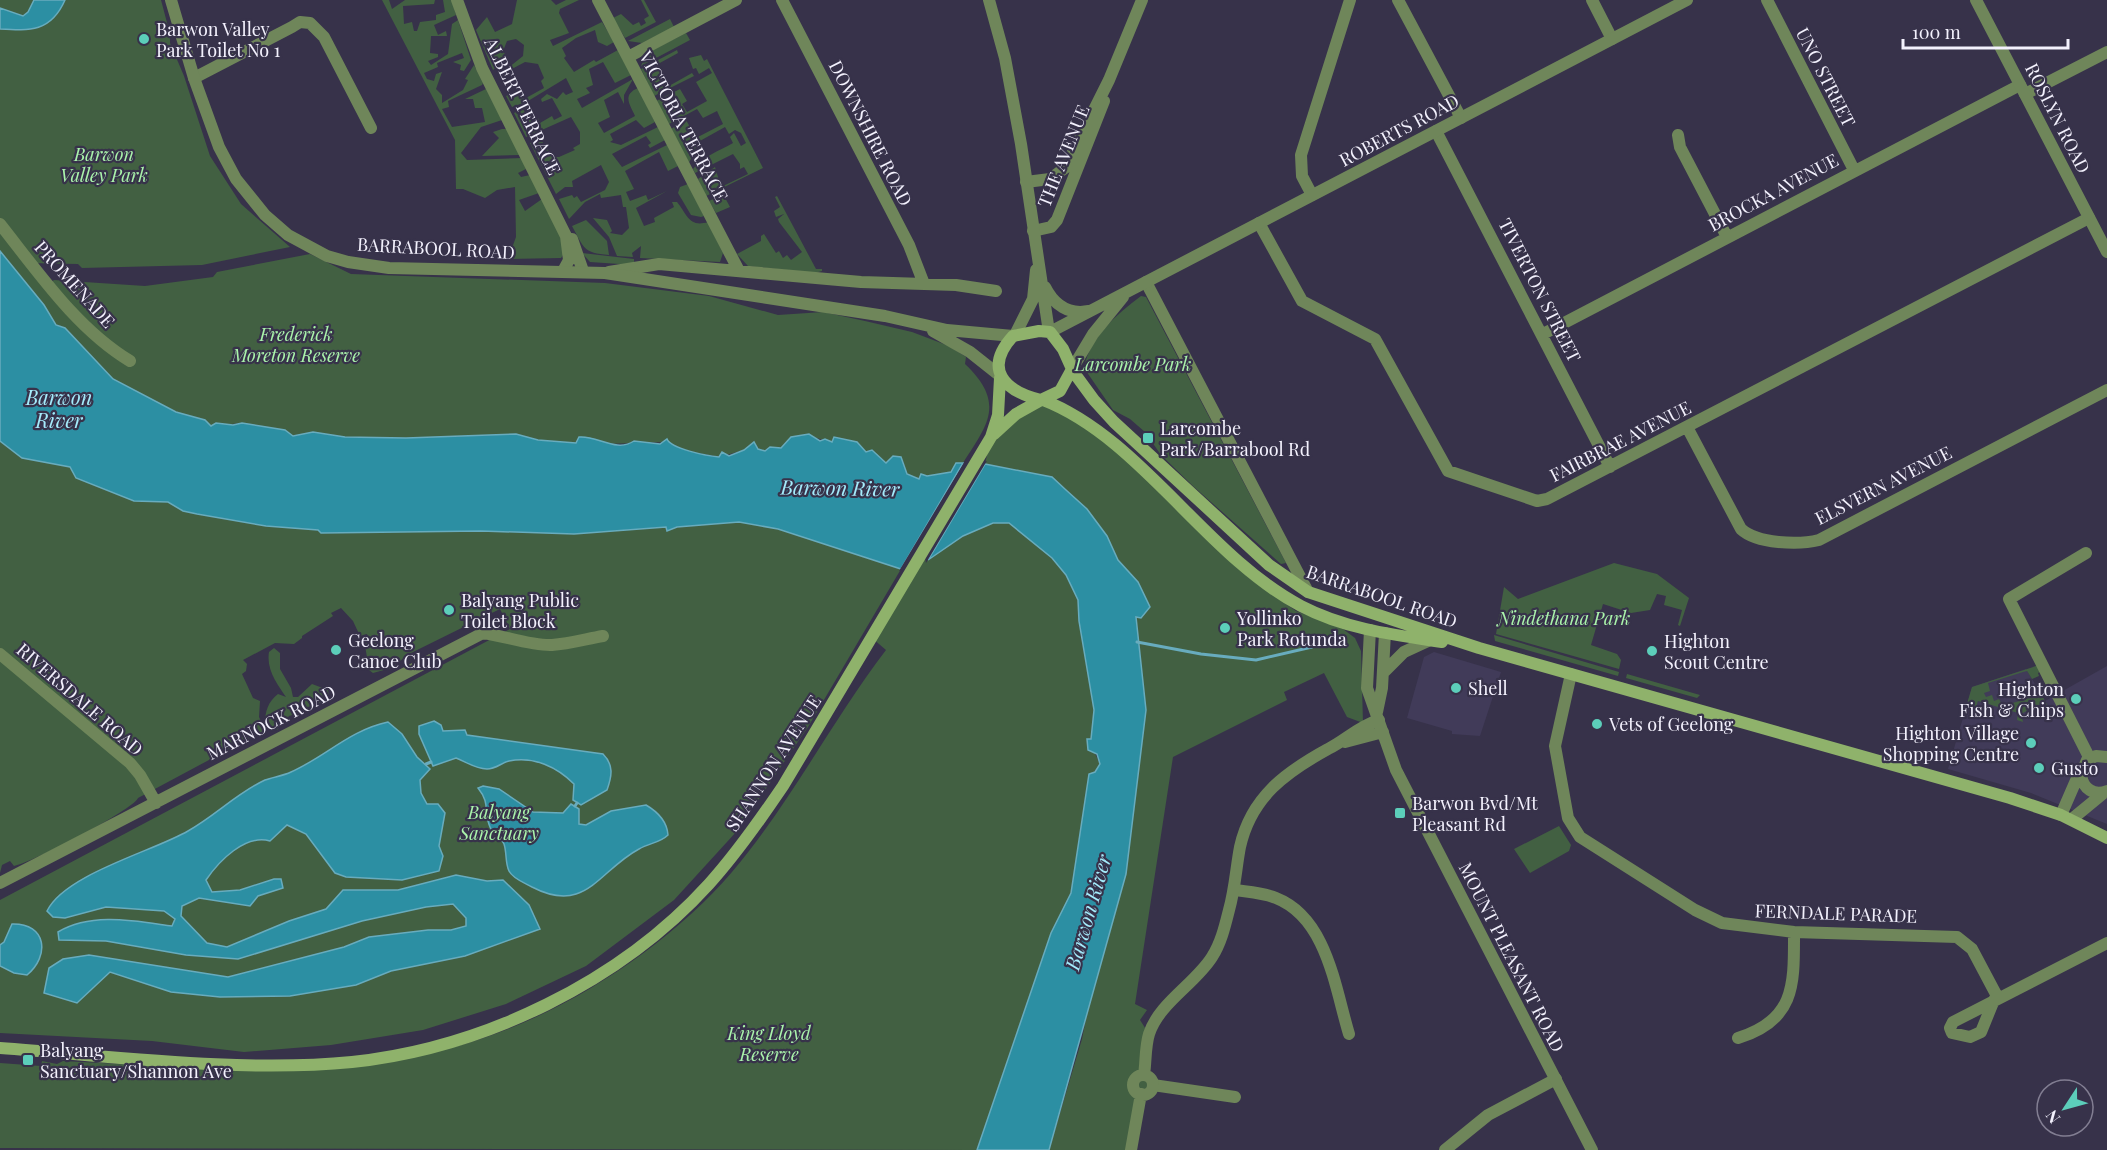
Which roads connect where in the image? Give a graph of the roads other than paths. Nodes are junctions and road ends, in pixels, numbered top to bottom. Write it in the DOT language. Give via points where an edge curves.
graph roads {
  1 [pos="171,0"];
  2 [pos="457,0"];
  3 [pos="598,0"];
  4 [pos="736,0"];
  5 [pos="782,0"];
  6 [pos="989,0"];
  7 [pos="1142,0"];
  8 [pos="1350,0"];
  9 [pos="1398,0"];
  10 [pos="1592,0"];
  11 [pos="1687,0"];
  12 [pos="1767,0"];
  13 [pos="1976,0"];
  14 [pos="1612,39"];
  15 [pos="2107,52"];
  16 [pos="628,57"];
  17 [pos="194,78"];
  18 [pos="1109,80"];
  19 [pos="2023,89"];
  20 [pos="1461,118"];
  21 [pos="370,128"];
  22 [pos="1436,131"];
  23 [pos="1678,135"];
  24 [pos="1854,170"];
  25 [pos="1026,182"];
  26 [pos="1312,195"];
  27 [pos="2089,218"];
  28 [pos="1259,223"];
  29 [pos="0,225"];
  30 [pos="562,226"];
  31 [pos="1033,231"];
  32 [pos="1727,237"];
  33 [pos="2107,252"];
  34 [pos="1037,256"];
  35 [pos="738,269"];
  36 [pos="563,271"];
  37 [pos="583,271"];
  38 [pos="605,273"];
  39 [pos="1146,282"];
  40 [pos="1044,283"];
  41 [pos="924,284"];
  42 [pos="996,291"];
  43 [pos="1128,292"];
  44 [pos="1097,308"];
  45 [pos="916,323"];
  46 [pos="1050,332"];
  47 [pos="1543,334"];
  48 [pos="1014,335"];
  49 [pos="130,361"];
  50 [pos="1072,370"];
  51 [pos="1000,376"];
  52 [pos="2107,390"];
  53 [pos="1042,400"];
  54 [pos="1687,427"];
  55 [pos="991,437"];
  56 [pos="1610,466"];
  57 [pos="2086,553"];
  58 [pos="1291,559"];
  59 [pos="1275,570"];
  60 [pos="1308,592"];
  61 [pos="1382,617"];
  62 [pos="1370,630"];
  63 [pos="1385,633"];
  64 [pos="603,636"];
  65 [pos="1430,640"];
  66 [pos="1479,648"];
  67 [pos="0,654"];
  68 [pos="1383,673"];
  69 [pos="1571,674"];
  70 [pos="1380,721"];
  71 [pos="2101,756"];
  72 [pos="2082,769"];
  73 [pos="2106,791"];
  74 [pos="156,803"];
  75 [pos="2066,817"];
  76 [pos="2107,838"];
  77 [pos="0,883"];
  78 [pos="1235,890"];
  79 [pos="1794,932"];
  80 [pos="2107,943"];
  81 [pos="1349,1034"];
  82 [pos="1738,1038"];
  83 [pos="0,1048"];
  84 [pos="1144,1075"];
  85 [pos="1556,1079"];
  86 [pos="1152,1085"];
  87 [pos="1141,1094"];
  88 [pos="1235,1097"];
  89 [pos="1131,1150"];
  90 [pos="1445,1150"];
  91 [pos="1592,1150"];
  1 -- 17 [label="street, BARRABOOL ROAD"];
  2 -- 30 [label="street, ALBERT TERRACE" via="482,68"];
  3 -- 16 [label="street, VICTORIA TERRACE"];
  4 -- 16 [label="street"];
  5 -- 41 [label="street, DOWNSHIRE ROAD" via="913,253"];
  6 -- 25 [label="street" via="1005,58"];
  7 -- 18 [label="street, THE AVENUE"];
  8 -- 26 [label="street" via="1301,155 1302,176"];
  9 -- 20 [label="street"];
  10 -- 14 [label="street"];
  11 -- 14 [label="street, ROBERTS ROAD"];
  12 -- 24 [label="street, UNO STREET"];
  13 -- 19 [label="street, ROSLYN ROAD"];
  14 -- 20 [label="street, ROBERTS ROAD"];
  15 -- 19 [label="street, BROCKA AVENUE"];
  16 -- 35 [label="street, VICTORIA TERRACE"];
  17 -- 21 [label="street" via="300,22 310,23 324,37"];
  17 -- 36 [label="street, BARRABOOL ROAD" via="219,147 248,198 288,235 313,249 348,262 389,268"];
  18 -- 25 [label="street, THE AVENUE" via="1064,170 1050,179"];
  18 -- 31 [label="street, THE AVENUE" via="1098,119 1057,220 1050,227"];
  19 -- 24 [label="street, BROCKA AVENUE"];
  19 -- 27 [label="street, ROSLYN ROAD"];
  20 -- 22 [label="street, ROBERTS ROAD"];
  22 -- 26 [label="street, ROBERTS ROAD"];
  22 -- 47 [label="street, TIVERTON STREET"];
  23 -- 32 [label="street" via="1680,147"];
  24 -- 32 [label="street, BROCKA AVENUE"];
  25 -- 31 [label="street"];
  26 -- 28 [label="street, ROBERTS ROAD"];
  27 -- 33 [label="street, ROSLYN ROAD"];
  27 -- 54 [label="street, FAIRBRAE AVENUE"];
  28 -- 39 [label="street, ROBERTS ROAD"];
  28 -- 56 [label="street, FAIRBRAE AVENUE" via="1302,301 1375,339 1448,471 1537,501"];
  29 -- 49 [label="street, PROMENADE" via="81,320 110,349"];
  30 -- 36 [label="street, ALBERT TERRACE" via="570,250"];
  30 -- 37 [label="street, ALBERT TERRACE" via="573,242"];
  31 -- 34 [label="street"];
  32 -- 47 [label="street, BROCKA AVENUE"];
  34 -- 40 [label="street"];
  34 -- 48 [label="street" via="1033,299"];
  35 -- 38 [label="street, BARRABOOL ROAD" via="655,264"];
  35 -- 41 [label="street, BARRABOOL ROAD" via="861,282"];
  36 -- 37 [label="street, BARRABOOL ROAD"];
  37 -- 38 [label="street, BARRABOOL ROAD"];
  38 -- 45 [label="street, BARRABOOL ROAD"];
  39 -- 43 [label="street, ROBERTS ROAD"];
  39 -- 58 [label="street"];
  40 -- 44 [label="street" via="1053,300 1064,308 1079,312"];
  40 -- 46 [label="street"];
  41 -- 42 [label="street, BARRABOOL ROAD"];
  43 -- 44 [label="street, ROBERTS ROAD"];
  43 -- 50 [label="street, ROBERTS ROAD" via="1093,334"];
  44 -- 46 [label="street, ROBERTS ROAD"];
  45 -- 48 [label="street, BARRABOOL ROAD" via="947,330"];
  45 -- 51 [label="street, BARRABOOL ROAD" via="970,352"];
  46 -- 48 [label="main road"];
  46 -- 50 [label="main road"];
  47 -- 56 [label="street, TIVERTON STREET"];
  48 -- 51 [label="main road" via="1000,354"];
  50 -- 53 [label="main road" via="1060,391"];
  50 -- 59 [label="main road, BARRABOOL ROAD" via="1105,413"];
  51 -- 53 [label="main road" via="1015,390"];
  51 -- 55 [label="main road, SHANNON AVENUE" via="998,415"];
  52 -- 54 [label="street, ELSVERN AVENUE" via="1819,540 1802,543 1755,538 1742,529"];
  53 -- 55 [label="main road, SHANNON AVENUE" via="1016,414"];
  53 -- 62 [label="main road, BARRABOOL ROAD" via="1066,410 1104,437 1276,590 1318,614"];
  54 -- 56 [label="street, FAIRBRAE AVENUE"];
  55 -- 83 [label="main road, SHANNON AVENUE" via="750,835 709,884 642,945 561,997 467,1036 412,1052 353,1062 255,1064"];
  57 -- 71 [label="street" via="2009,599"];
  58 -- 59 [label="street" via="1293,568 1289,572"];
  58 -- 60 [label="street"];
  59 -- 60 [label="main road, BARRABOOL ROAD"];
  60 -- 61 [label="main road, BARRABOOL ROAD"];
  61 -- 62 [label="main road"];
  61 -- 63 [label="main road"];
  61 -- 66 [label="main road, BARRABOOL ROAD"];
  62 -- 63 [label="main road, BARRABOOL ROAD"];
  62 -- 70 [label="street, MOUNT PLEASANT ROAD" via="1367,688"];
  63 -- 65 [label="main road, BARRABOOL ROAD"];
  63 -- 68 [label="street"];
  64 -- 74 [label="street, MARNOCK ROAD" via="552,645 483,633"];
  65 -- 66 [label="main road, BARRABOOL ROAD"];
  65 -- 68 [label="street" via="1404,652"];
  66 -- 69 [label="main road, BARRABOOL ROAD"];
  67 -- 74 [label="street, RIVERSDALE ROAD" via="130,764"];
  68 -- 70 [label="street"];
  69 -- 75 [label="main road, BARRABOOL ROAD"];
  69 -- 79 [label="street, FERNDALE PARADE" via="1555,746 1573,829 1591,845 1708,917 1738,927"];
  70 -- 78 [label="street" via="1363,725 1273,784 1258,803 1241,846"];
  70 -- 85 [label="street, MOUNT PLEASANT ROAD" via="1409,797"];
  71 -- 72 [label="street"];
  72 -- 73 [label="street" via="2085,786 2094,793"];
  72 -- 75 [label="street"];
  73 -- 75 [label="street"];
  74 -- 77 [label="street, MARNOCK ROAD"];
  75 -- 76 [label="main road, BARRABOOL ROAD"];
  78 -- 81 [label="street" via="1276,898 1299,913 1320,940"];
  78 -- 84 [label="street" via="1213,956 1166,1008 1149,1034"];
  79 -- 80 [label="street, FERNDALE PARADE" via="1957,937 1972,949 1996,999"];
  79 -- 82 [label="street" via="1792,990 1785,1008 1774,1019"];
  84 -- 86 [label="street"];
  84 -- 87 [label="street" via="1135,1078 1133,1084"];
  85 -- 90 [label="street" via="1488,1115"];
  85 -- 91 [label="street, MOUNT PLEASANT ROAD"];
  86 -- 87 [label="street" via="1147,1093"];
  86 -- 88 [label="street"];
  87 -- 89 [label="street"];
}
